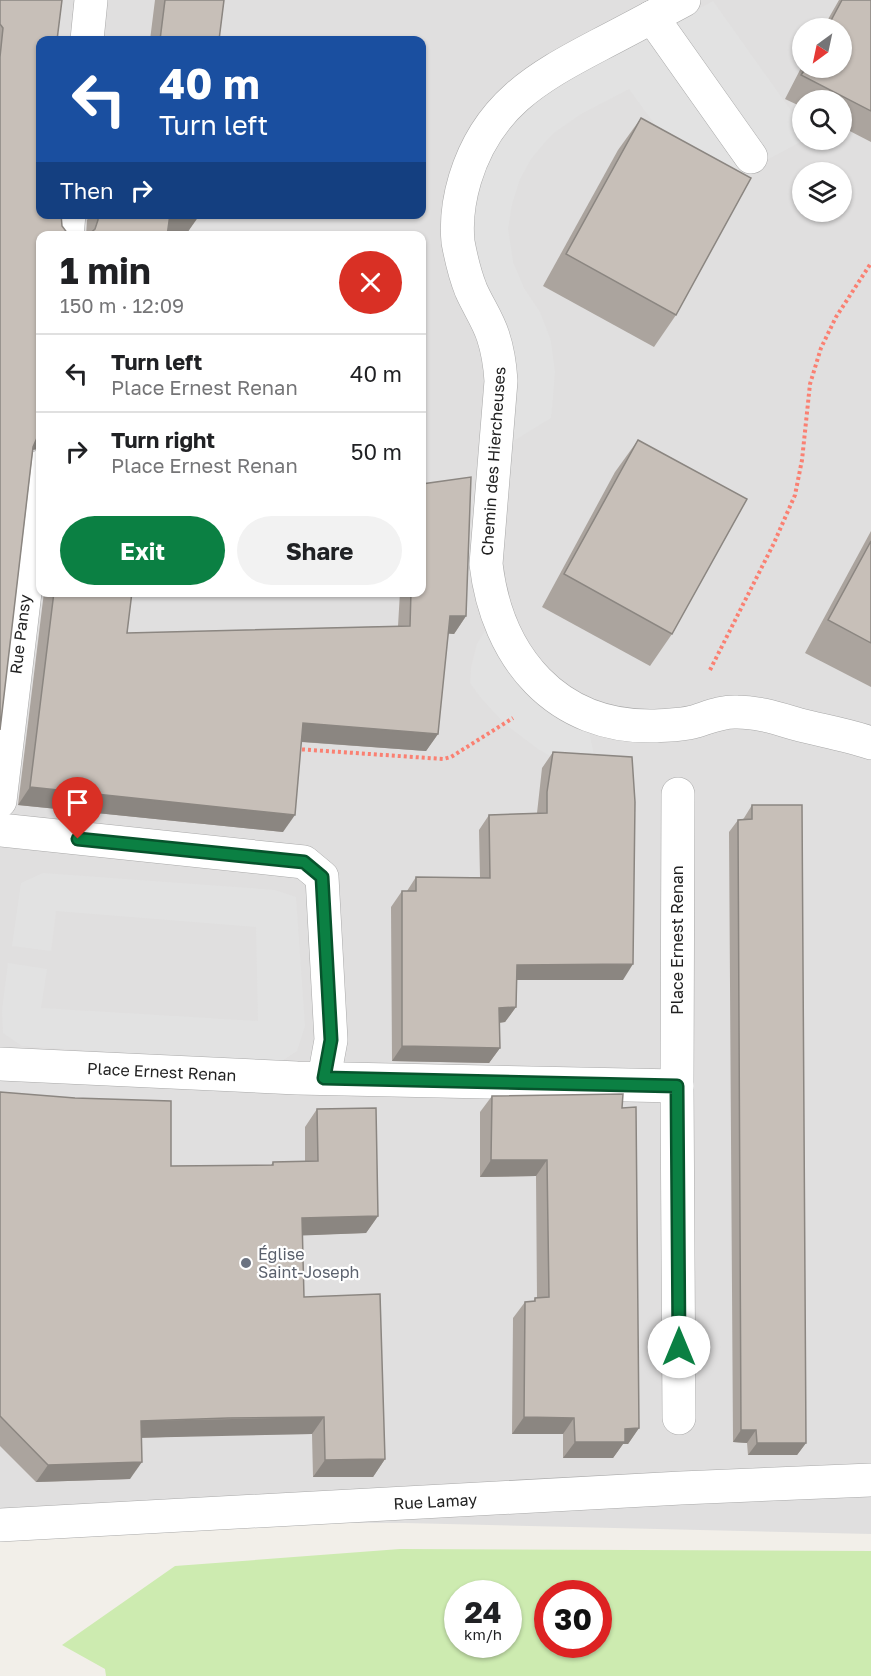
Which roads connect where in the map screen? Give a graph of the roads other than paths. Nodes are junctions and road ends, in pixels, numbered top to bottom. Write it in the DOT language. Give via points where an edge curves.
graph roads {
  1 [pos="91,0"];
  2 [pos="684,0"];
  3 [pos="652,17"];
  4 [pos="87,36"];
  5 [pos="751,157"];
  6 [pos="36,500"];
  7 [pos="871,743"];
  8 [pos="678,794"];
  9 [pos="0,801"];
  10 [pos="0,830"];
  11 [pos="0,1064"];
  12 [pos="324,1078"];
  13 [pos="677,1086"];
  14 [pos="679,1418"];
  15 [pos="871,1480"];
  16 [pos="0,1525"];
  1 -- 4 [label="street"];
  2 -- 3 [label="street, Chemin des Hiercheuses"];
  3 -- 5 [label="street"];
  3 -- 7 [label="street, Chemin des Hiercheuses" via="559,65 515,96 482,139 470,162 458,212 458,240 471,289 492,334 501,381 486,564 498,620 527,670 552,693 594,716 643,726 681,724 735,711"];
  6 -- 9 [label="street, Rue Pansy"];
  8 -- 13 [label="street, Place Ernest Renan"];
  10 -- 12 [label="street" via="304,862 322,877 331,1040"];
  11 -- 12 [label="street, Place Ernest Renan"];
  12 -- 13 [label="street, Place Ernest Renan"];
  13 -- 14 [label="street, Place Ernest Renan"];
  15 -- 16 [label="street, Rue Lamay"];
}
